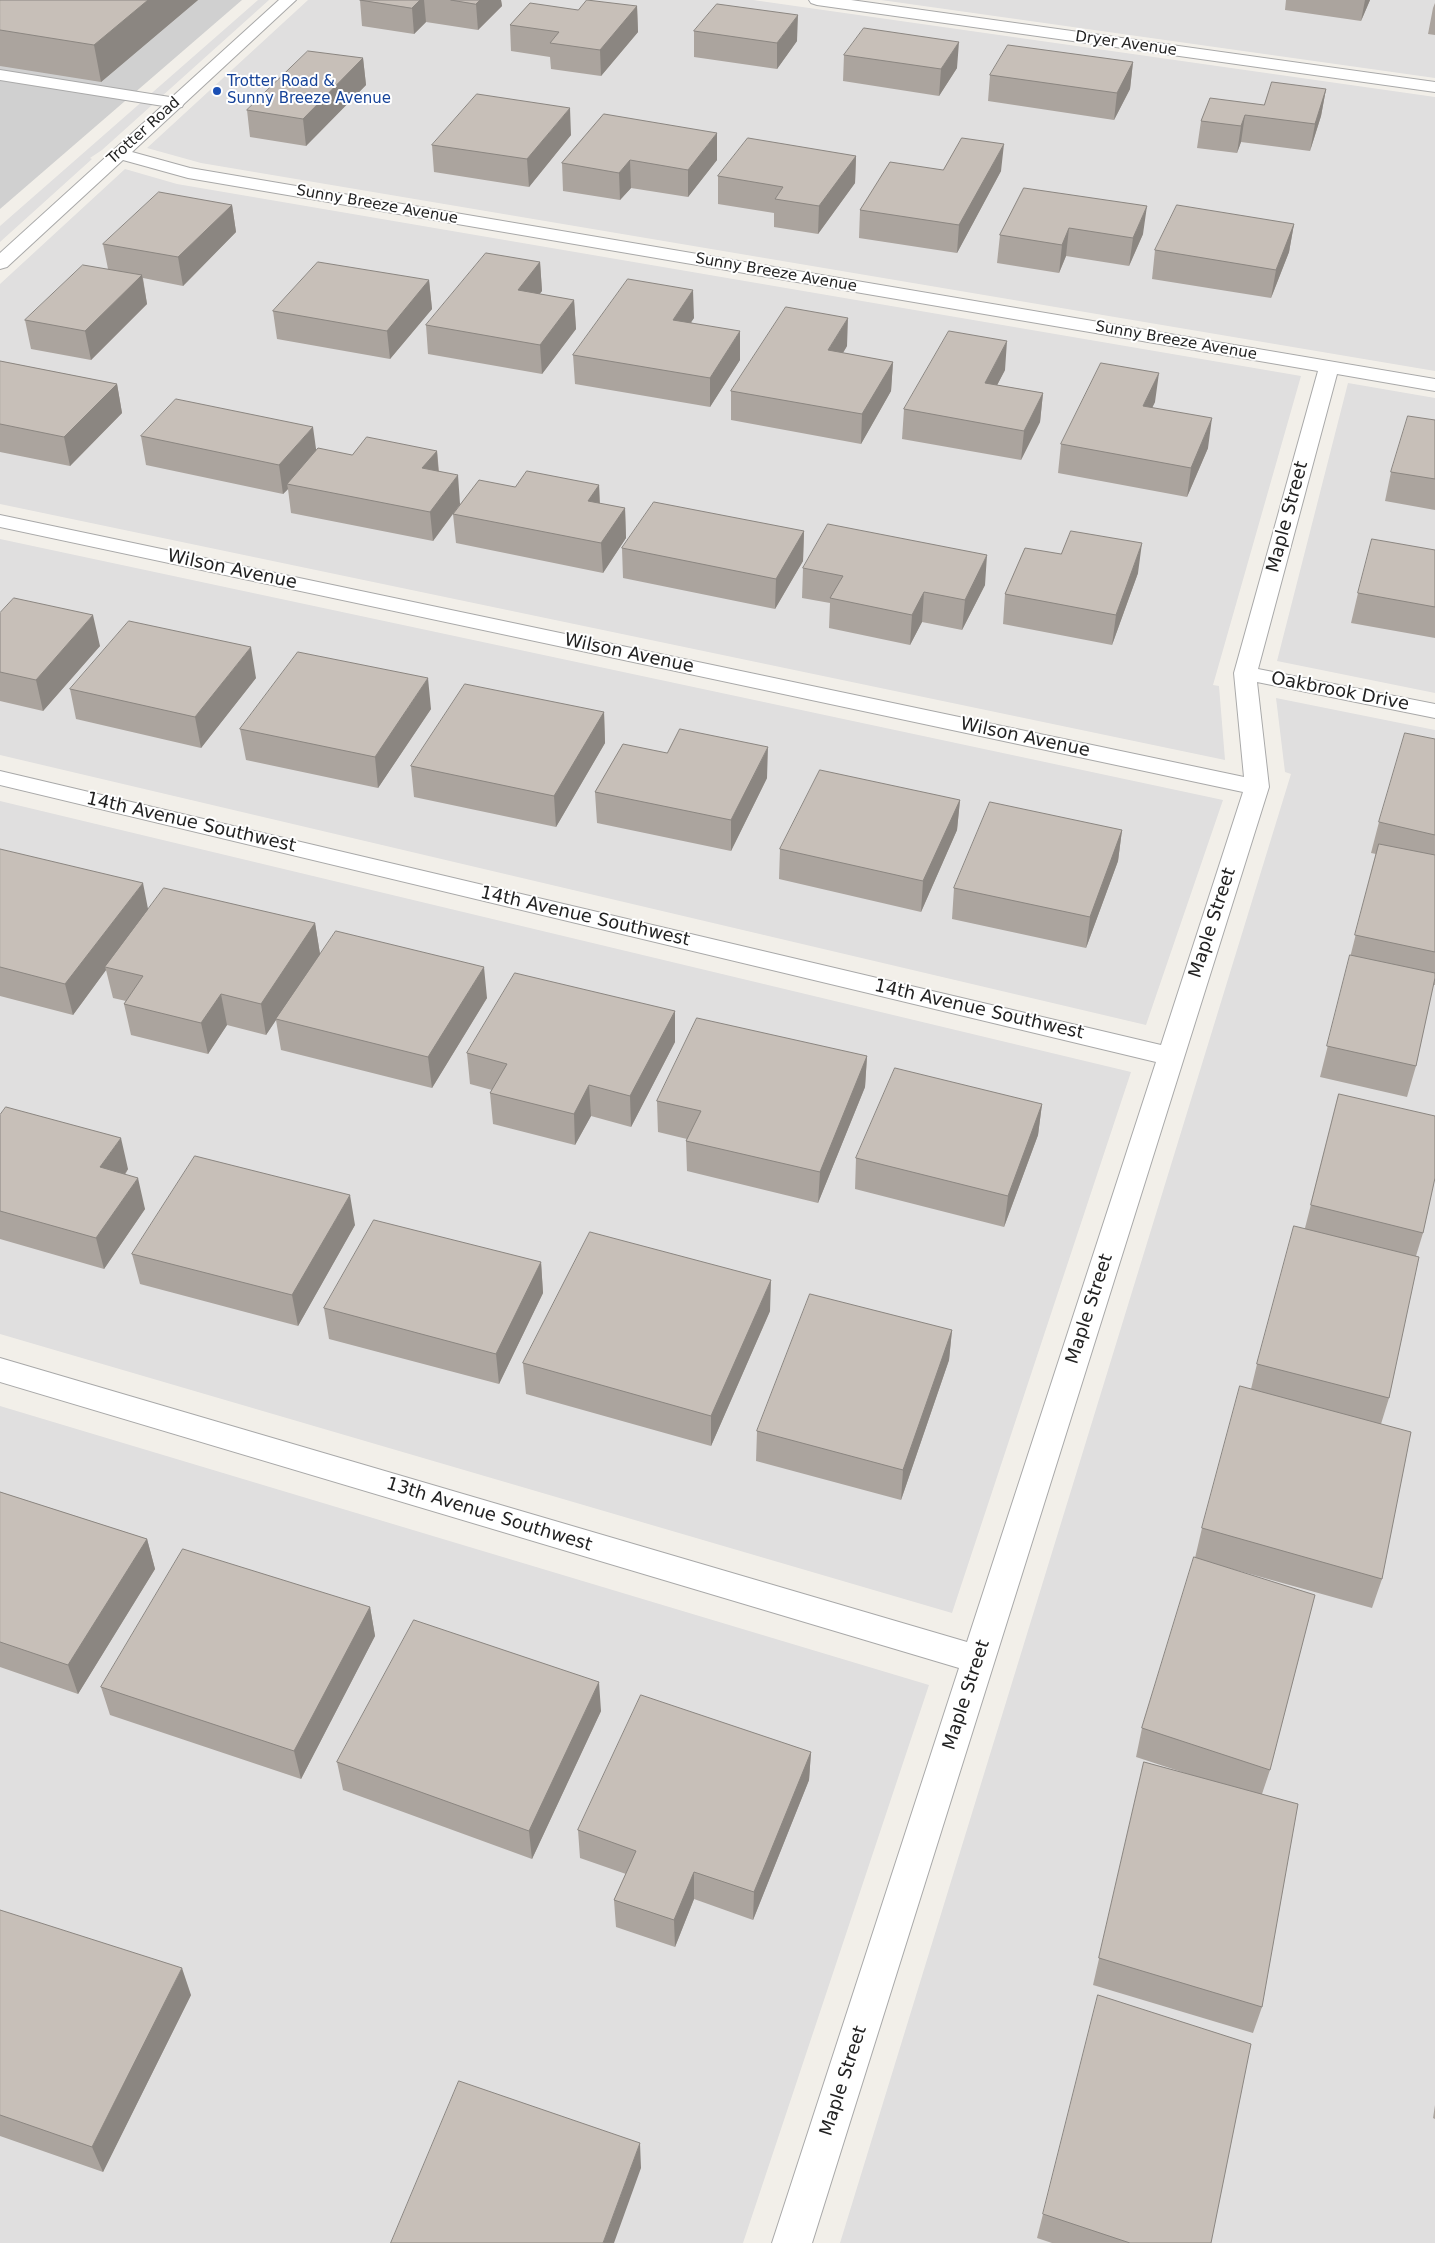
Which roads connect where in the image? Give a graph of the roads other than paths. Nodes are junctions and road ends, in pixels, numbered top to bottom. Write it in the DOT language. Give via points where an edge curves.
graph roads {
  1 [pos="288,0"];
  2 [pos="817,0"];
  3 [pos="0,75"];
  4 [pos="1435,87"];
  5 [pos="176,103"];
  6 [pos="119,154"];
  7 [pos="0,263"];
  8 [pos="1328,367"];
  9 [pos="1435,385"];
  10 [pos="0,522"];
  11 [pos="1245,673"];
  12 [pos="1435,711"];
  13 [pos="0,778"];
  14 [pos="1257,787"];
  15 [pos="1170,1056"];
  16 [pos="0,1370"];
  17 [pos="978,1660"];
  18 [pos="792,2243"];
  1 -- 5 [label="street, Trotter Road"];
  2 -- 4 [label="street, Dryer Avenue"];
  3 -- 5 [label="street"];
  5 -- 6 [label="street, Trotter Road"];
  6 -- 7 [label="street, Trotter Road"];
  6 -- 8 [label="street, Sunny Breeze Avenue" via="188,173"];
  8 -- 9 [label="street, Sunny Breeze Avenue"];
  8 -- 11 [label="street, Maple Street"];
  10 -- 14 [label="street, Wilson Avenue"];
  11 -- 12 [label="street, Oakbrook Drive"];
  11 -- 14 [label="street, Maple Street"];
  13 -- 15 [label="street, 14th Avenue Southwest"];
  14 -- 15 [label="street, Maple Street"];
  15 -- 17 [label="street, Maple Street"];
  16 -- 17 [label="street, 13th Avenue Southwest"];
  17 -- 18 [label="street, Maple Street"];
}
